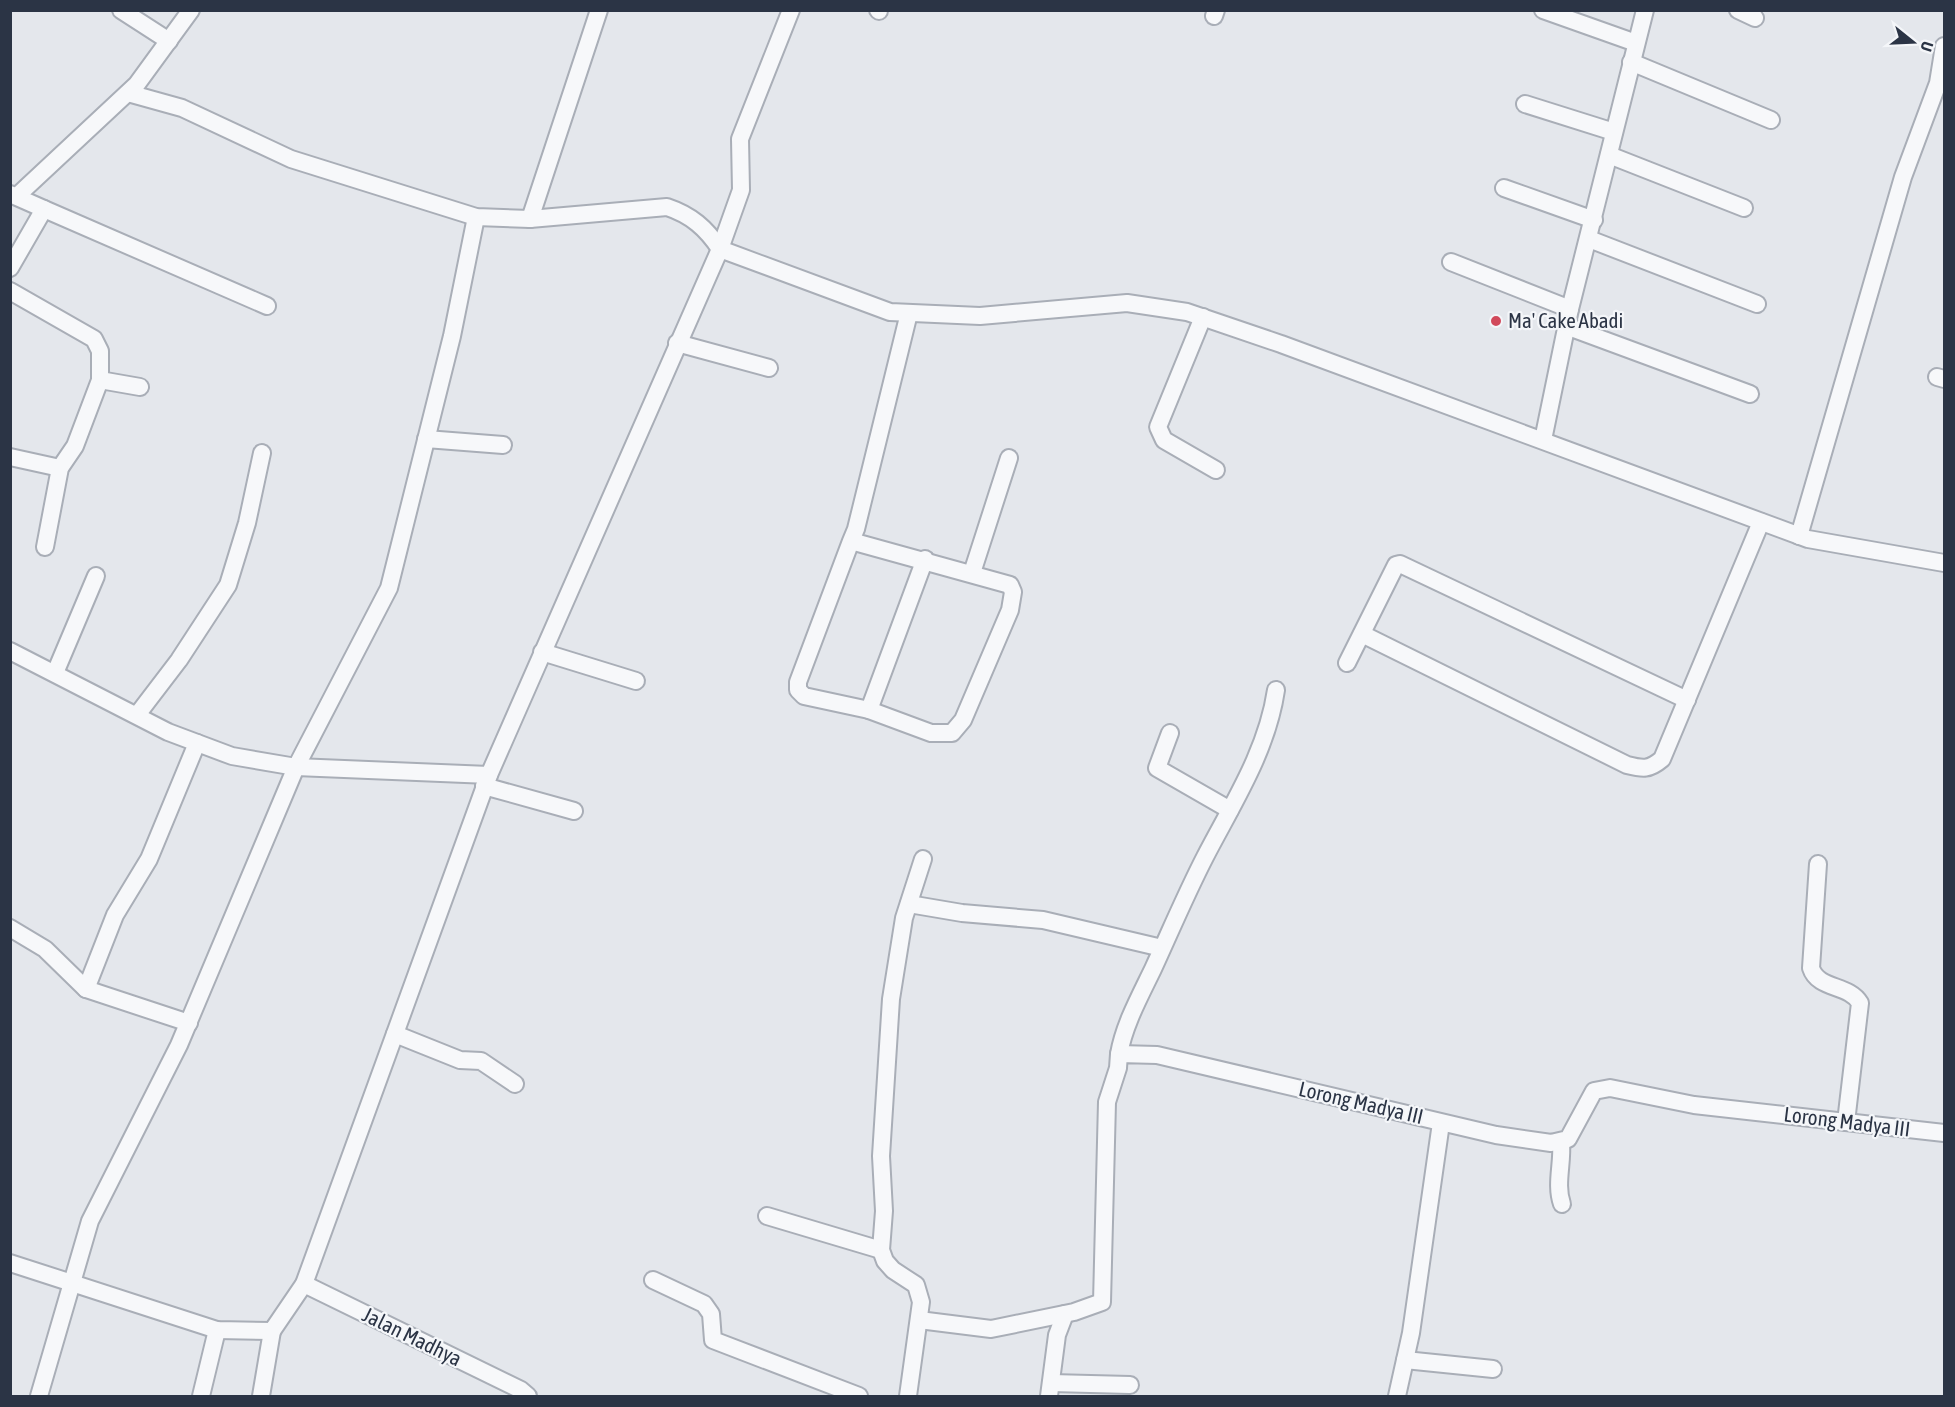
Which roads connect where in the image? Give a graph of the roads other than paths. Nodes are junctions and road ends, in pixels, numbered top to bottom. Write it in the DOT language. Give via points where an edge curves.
graph roads {
  1 [pos="121,10"];
  2 [pos="191,10"];
  3 [pos="599,10"];
  4 [pos="791,10"];
  5 [pos="1543,10"];
  6 [pos="1645,10"];
  7 [pos="1738,10"];
  8 [pos="1755,18"];
  9 [pos="169,41"];
  10 [pos="1636,43"];
  11 [pos="1944,46"];
  12 [pos="1631,62"];
  13 [pos="128,93"];
  14 [pos="1525,104"];
  15 [pos="1771,120"];
  16 [pos="1614,132"];
  17 [pos="1609,154"];
  18 [pos="1504,188"];
  19 [pos="14,195"];
  20 [pos="1744,208"];
  21 [pos="44,209"];
  22 [pos="476,217"];
  23 [pos="530,219"];
  24 [pos="1594,220"];
  25 [pos="1589,239"];
  26 [pos="720,249"];
  27 [pos="1451,262"];
  28 [pos="10,268"];
  29 [pos="10,291"];
  30 [pos="1757,304"];
  31 [pos="267,306"];
  32 [pos="1570,309"];
  33 [pos="909,313"];
  34 [pos="1203,317"];
  35 [pos="1566,326"];
  36 [pos="677,343"];
  37 [pos="769,368"];
  38 [pos="100,380"];
  39 [pos="140,387"];
  40 [pos="1750,394"];
  41 [pos="426,439"];
  42 [pos="1543,440"];
  43 [pos="504,445"];
  44 [pos="262,453"];
  45 [pos="10,457"];
  46 [pos="1009,458"];
  47 [pos="60,468"];
  48 [pos="1216,470"];
  49 [pos="1761,522"];
  50 [pos="1799,536"];
  51 [pos="851,540"];
  52 [pos="45,547"];
  53 [pos="925,559"];
  54 [pos="1944,563"];
  55 [pos="972,573"];
  56 [pos="96,576"];
  57 [pos="1362,634"];
  58 [pos="10,651"];
  59 [pos="542,652"];
  60 [pos="1347,663"];
  61 [pos="55,674"];
  62 [pos="636,681"];
  63 [pos="1276,690"];
  64 [pos="1687,700"];
  65 [pos="869,710"];
  66 [pos="137,715"];
  67 [pos="1170,733"];
  68 [pos="197,743"];
  69 [pos="296,766"];
  70 [pos="486,780"];
  71 [pos="1230,810"];
  72 [pos="574,811"];
  73 [pos="923,859"];
  74 [pos="1818,864"];
  75 [pos="909,904"];
  76 [pos="10,928"];
  77 [pos="1162,948"];
  78 [pos="86,989"];
  79 [pos="189,1023"];
  80 [pos="395,1034"];
  81 [pos="1119,1054"];
  82 [pos="515,1084"];
  83 [pos="1441,1122"];
  84 [pos="1846,1122"];
  85 [pos="1944,1133"];
  86 [pos="1561,1142"];
  87 [pos="1562,1204"];
  88 [pos="767,1216"];
  89 [pos="881,1250"];
  90 [pos="10,1263"];
  91 [pos="653,1280"];
  92 [pos="72,1282"];
  93 [pos="304,1284"];
  94 [pos="1065,1314"];
  95 [pos="919,1320"];
  96 [pos="217,1330"];
  97 [pos="272,1331"];
  98 [pos="1405,1360"];
  99 [pos="1493,1369"];
  100 [pos="1130,1385"];
  101 [pos="1050,1390"];
  102 [pos="827,1391"];
  103 [pos="524,1393"];
  104 [pos="39,1396"];
  105 [pos="201,1396"];
  106 [pos="261,1396"];
  107 [pos="859,1396"];
  108 [pos="908,1396"];
  109 [pos="1397,1396"];
  1 -- 9 [label="street"];
  2 -- 9 [label="street"];
  3 -- 23 [label="street"];
  4 -- 26 [label="street" via="740,139 741,190"];
  5 -- 10 [label="street"];
  6 -- 10 [label="street"];
  7 -- 8 [label="street"];
  9 -- 13 [label="street"];
  10 -- 12 [label="street"];
  11 -- 50 [label="street" via="1938,83 1903,177"];
  12 -- 15 [label="street"];
  12 -- 16 [label="street"];
  13 -- 19 [label="street"];
  13 -- 22 [label="street" via="182,108 291,159"];
  14 -- 16 [label="street"];
  16 -- 17 [label="street"];
  17 -- 20 [label="street"];
  17 -- 24 [label="street"];
  18 -- 24 [label="street"];
  19 -- 21 [label="street"];
  21 -- 28 [label="street"];
  21 -- 31 [label="street"];
  22 -- 23 [label="street"];
  22 -- 41 [label="street"];
  23 -- 26 [label="street" via="667,207 705,227"];
  24 -- 25 [label="street"];
  25 -- 30 [label="street"];
  25 -- 32 [label="street"];
  26 -- 33 [label="street" via="890,312"];
  26 -- 36 [label="street"];
  27 -- 32 [label="street"];
  29 -- 38 [label="street" via="94,339 100,351"];
  32 -- 35 [label="street"];
  33 -- 34 [label="street" via="980,316 1127,303"];
  33 -- 51 [label="street"];
  34 -- 42 [label="street"];
  34 -- 48 [label="street" via="1158,427 1164,440"];
  35 -- 40 [label="street"];
  35 -- 42 [label="street"];
  36 -- 37 [label="street"];
  36 -- 59 [label="street"];
  38 -- 39 [label="street"];
  38 -- 47 [label="street" via="75,446"];
  41 -- 43 [label="street"];
  41 -- 69 [label="street" via="389,588"];
  42 -- 49 [label="street"];
  44 -- 66 [label="street" via="228,585"];
  45 -- 47 [label="street"];
  46 -- 55 [label="street"];
  47 -- 52 [label="street"];
  49 -- 50 [label="street"];
  49 -- 64 [label="street"];
  50 -- 54 [label="street"];
  51 -- 53 [label="street"];
  51 -- 65 [label="street" via="798,690 804,696"];
  53 -- 55 [label="street"];
  53 -- 65 [label="street"];
  55 -- 65 [label="street" via="1006,582 1012,592 1010,610 963,720 952,733 931,733"];
  56 -- 61 [label="street"];
  57 -- 60 [label="street"];
  57 -- 64 [label="street" via="1627,765 1643,769 1652,768 1662,759"];
  57 -- 64 [label="street" via="1395,565 1400,564"];
  58 -- 61 [label="street"];
  59 -- 62 [label="street"];
  59 -- 70 [label="street"];
  61 -- 66 [label="street"];
  63 -- 71 [label="street" via="1270,722 1248,778"];
  66 -- 68 [label="street"];
  67 -- 71 [label="street" via="1157,768"];
  68 -- 69 [label="street" via="232,756"];
  68 -- 78 [label="street" via="149,859 115,915"];
  69 -- 70 [label="street"];
  69 -- 79 [label="street"];
  70 -- 72 [label="street"];
  70 -- 80 [label="street"];
  71 -- 77 [label="street"];
  73 -- 75 [label="street"];
  74 -- 84 [label="street" via="1814,975 1848,991 1860,1003"];
  75 -- 77 [label="street" via="1043,920"];
  75 -- 89 [label="street" via="891,999 887,1044"];
  76 -- 78 [label="street" via="45,949"];
  77 -- 81 [label="street"];
  78 -- 79 [label="street"];
  79 -- 92 [label="street" via="90,1221"];
  80 -- 82 [label="street" via="460,1060 481,1061"];
  80 -- 93 [label="street"];
  81 -- 83 [label="street, Lorong Madya III" via="1157,1055"];
  81 -- 94 [label="street" via="1107,1102 1102,1302"];
  83 -- 86 [label="street, Lorong Madya III" via="1496,1135"];
  83 -- 98 [label="street"];
  84 -- 85 [label="street, Lorong Madya III"];
  84 -- 86 [label="street, Lorong Madya III" via="1694,1105 1610,1088 1594,1092 1568,1139"];
  86 -- 87 [label="street" via="1563,1164 1558,1188"];
  88 -- 89 [label="street"];
  89 -- 95 [label="street" via="885,1261 916,1285 921,1302"];
  90 -- 92 [label="street"];
  91 -- 102 [label="street" via="704,1304 711,1314 712,1340"];
  92 -- 96 [label="street"];
  92 -- 104 [label="street"];
  93 -- 97 [label="street"];
  93 -- 103 [label="street, Jalan Madhya"];
  94 -- 95 [label="street" via="992,1329"];
  94 -- 101 [label="street" via="1057,1335"];
  95 -- 108 [label="street"];
  96 -- 97 [label="street"];
  96 -- 105 [label="street"];
  97 -- 106 [label="street"];
  98 -- 99 [label="street"];
  98 -- 109 [label="street"];
  100 -- 101 [label="street"];
  102 -- 107 [label="street"];
}
